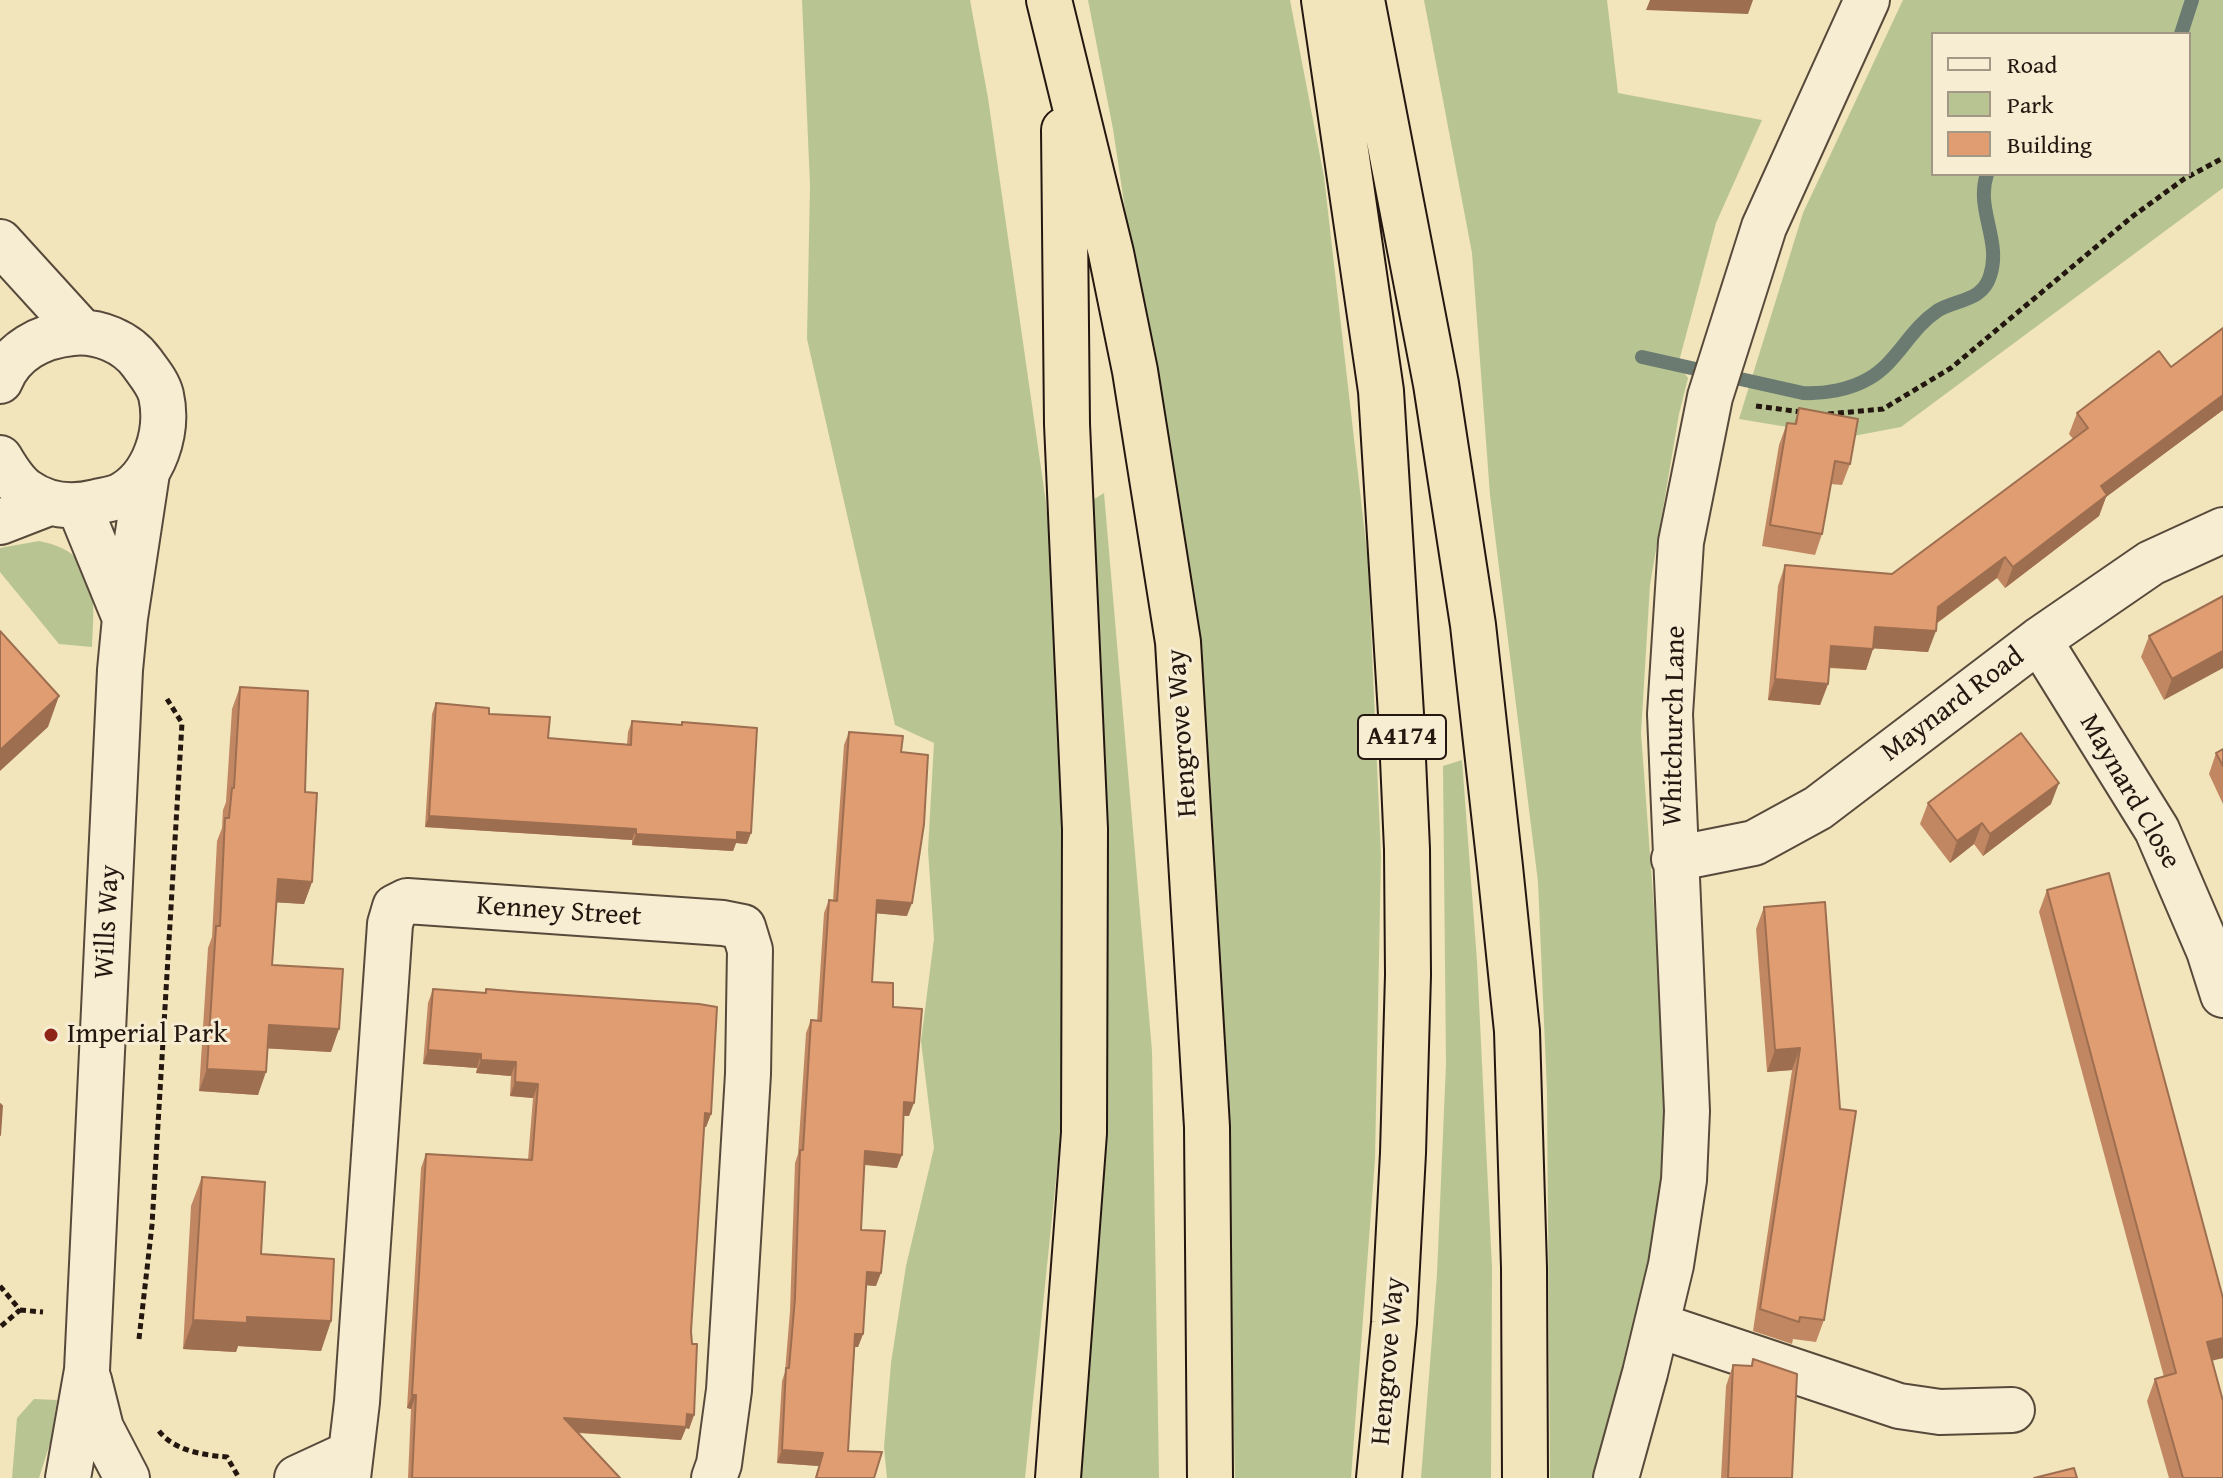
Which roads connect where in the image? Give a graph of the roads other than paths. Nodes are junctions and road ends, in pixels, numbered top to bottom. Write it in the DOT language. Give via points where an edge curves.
graph roads {
  1 [pos="1049,0"];
  2 [pos="1324,0"];
  3 [pos="1362,0"];
  4 [pos="1867,0"];
  5 [pos="1064,60"];
  6 [pos="0,242"];
  7 [pos="82,332"];
  8 [pos="2,371"];
  9 [pos="0,458"];
  10 [pos="147,473"];
  11 [pos="64,505"];
  12 [pos="0,522"];
  13 [pos="2223,530"];
  14 [pos="125,618"];
  15 [pos="2039,640"];
  16 [pos="1674,859"];
  17 [pos="2223,995"];
  18 [pos="1657,1325"];
  19 [pos="87,1370"];
  20 [pos="2012,1410"];
  21 [pos="349,1466"];
  22 [pos="68,1478"];
  23 [pos="127,1478"];
  24 [pos="297,1478"];
  25 [pos="714,1478"];
  26 [pos="1058,1478"];
  27 [pos="1210,1478"];
  28 [pos="1379,1478"];
  29 [pos="1525,1478"];
  30 [pos="1616,1478"];
  1 -- 5 [label="highway, Hengrove Way"];
  2 -- 28 [label="highway, Hengrove Way / A4174" via="1381,391 1407,849 1403,1153"];
  3 -- 29 [label="highway" via="1436,384 1473,625 1499,852 1517,1031"];
  4 -- 16 [label="street, Whitchurch Lane" via="1764,227 1711,393 1681,542 1670,714"];
  5 -- 26 [label="highway" via="1067,424 1085,829 1084,1085"];
  5 -- 27 [label="highway, Hengrove Way" via="1135,371 1178,642 1207,1127"];
  6 -- 7 [label="street"];
  7 -- 8 [label="street" via="40,341"];
  7 -- 10 [label="street, Wills Way" via="112,338 136,355 161,394 164,424"];
  9 -- 11 [label="street" via="26,491"];
  10 -- 11 [label="street" via="121,495"];
  10 -- 14 [label="street, Wills Way"];
  11 -- 12 [label="street"];
  11 -- 14 [label="street, Wills Way"];
  13 -- 15 [label="street, Maynard Road" via="2151,563"];
  14 -- 19 [label="street, Wills Way"];
  15 -- 16 [label="street, Maynard Road" via="1818,808 1754,843"];
  15 -- 17 [label="street, Maynard Close" via="2157,830"];
  16 -- 18 [label="street, Whitchurch Lane" via="1686,1139 1680,1209"];
  18 -- 20 [label="street" via="1899,1406 1940,1412"];
  18 -- 30 [label="street, Whitchurch Lane"];
  19 -- 22 [label="street, Wills Way"];
  19 -- 23 [label="street, Wills Way" via="101,1428"];
  21 -- 24 [label="street"];
  21 -- 25 [label="street, Kenney Street" via="390,924 401,903 423,902 743,927 750,950 748,1089 729,1390"];
}
